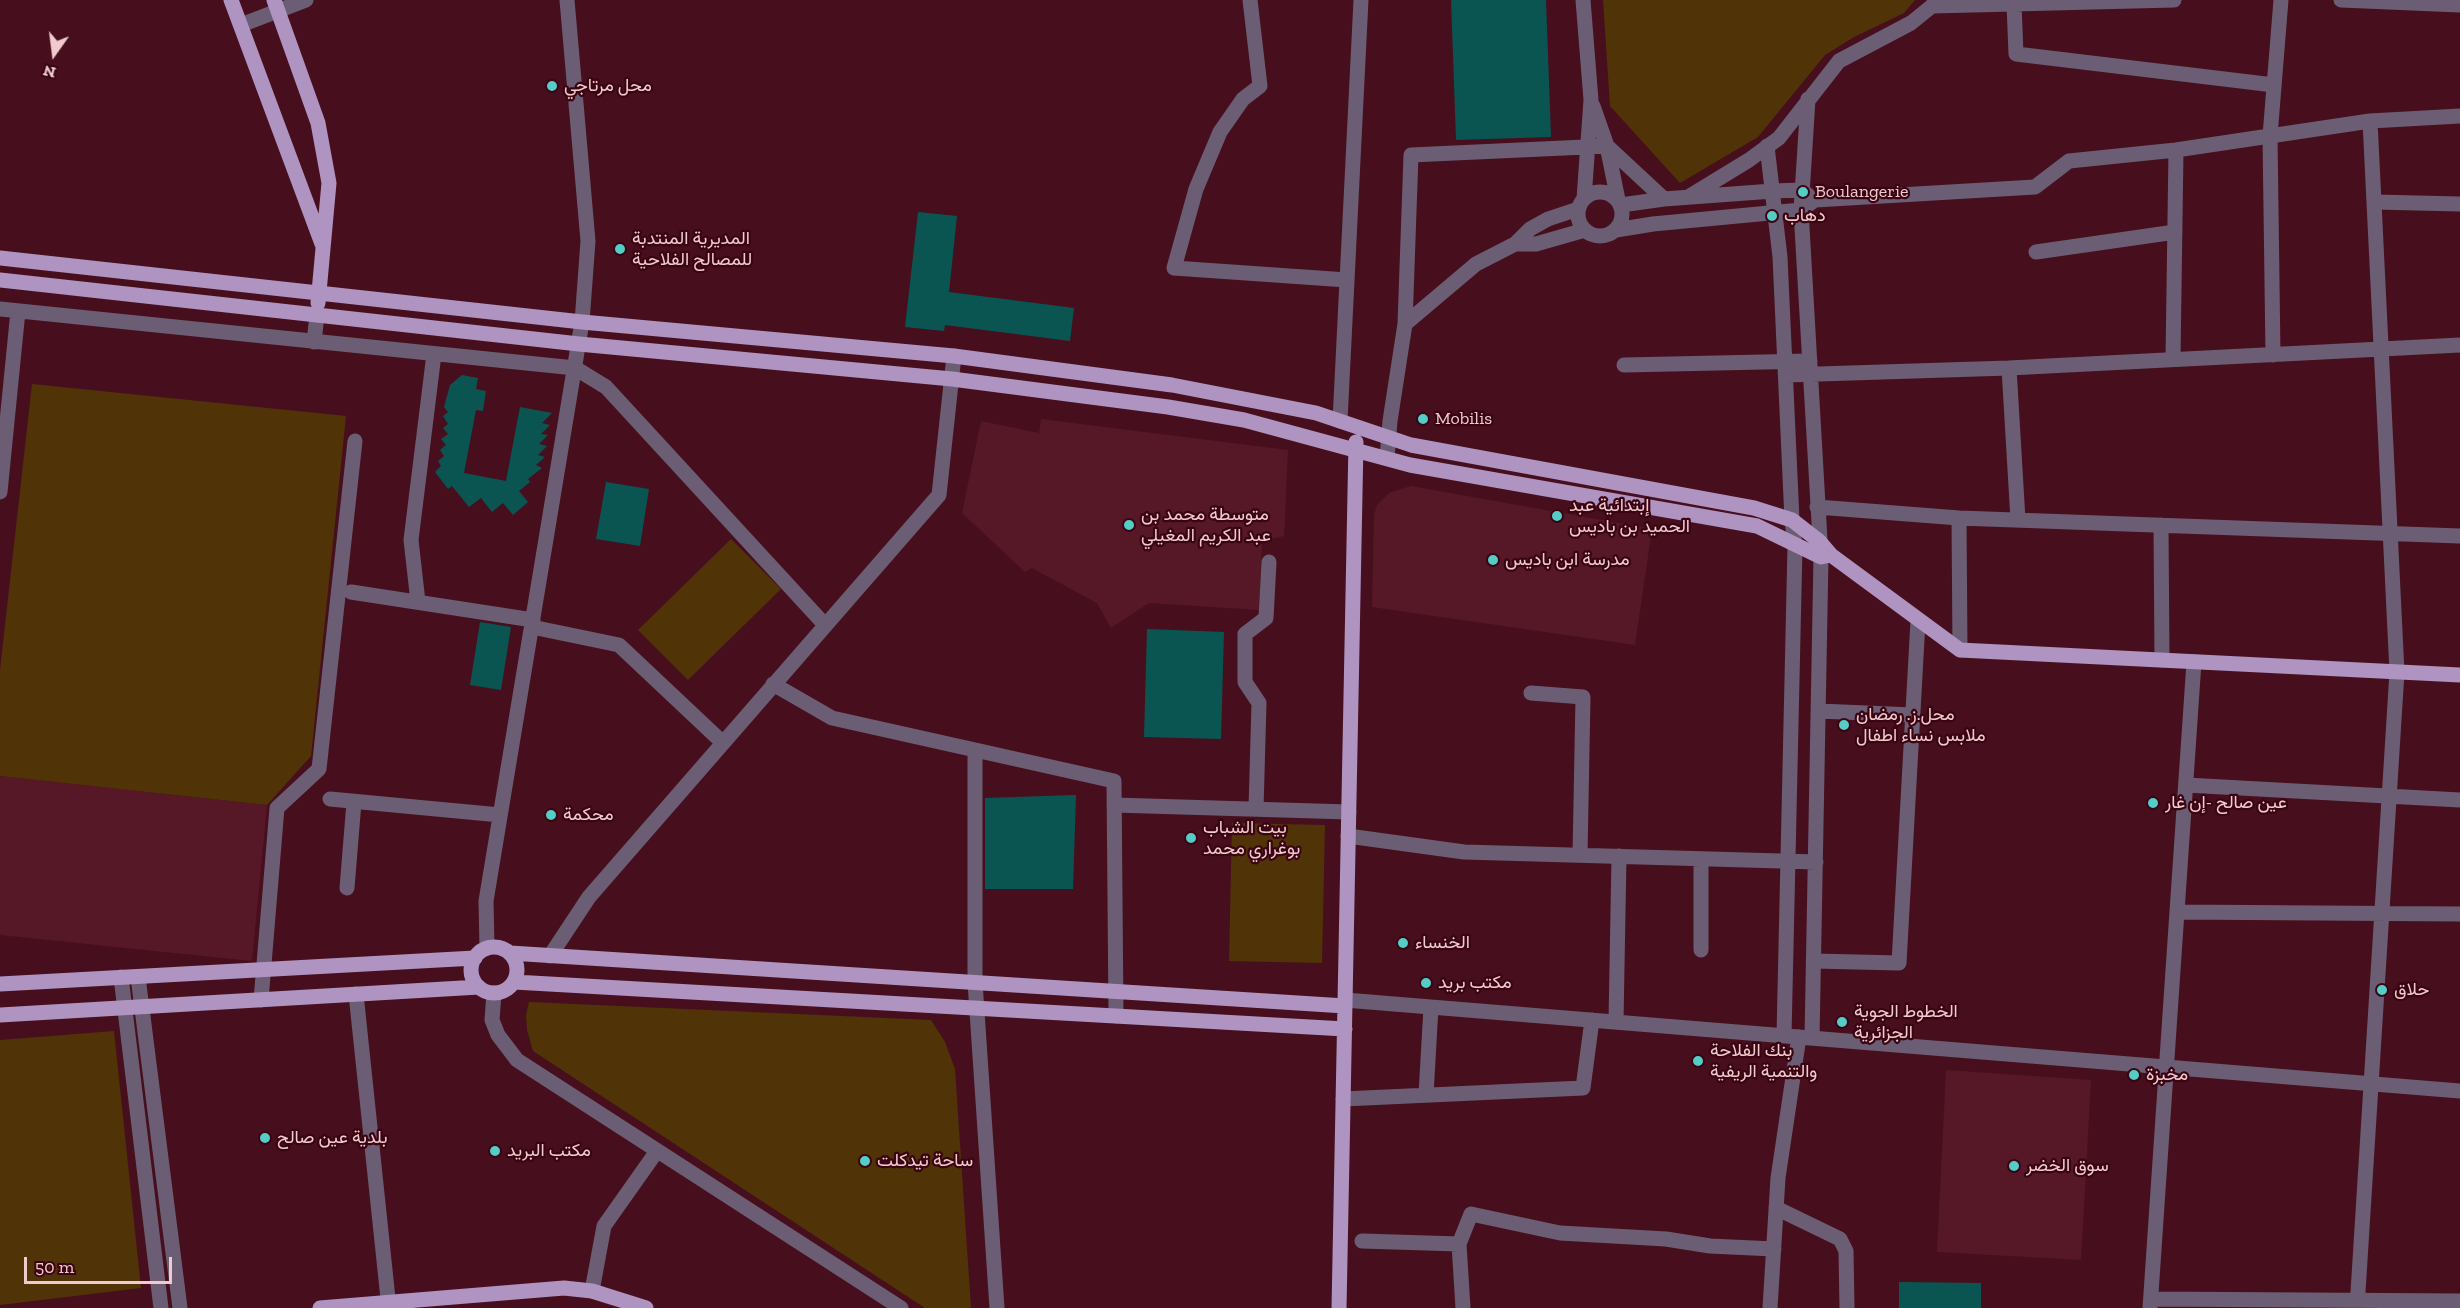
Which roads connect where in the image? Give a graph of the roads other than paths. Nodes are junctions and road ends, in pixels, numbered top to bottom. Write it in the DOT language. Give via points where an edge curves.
graph roads {
  1 [pos="231,0"];
  2 [pos="306,0"];
  3 [pos="567,0"];
  4 [pos="1250,0"];
  5 [pos="1361,0"];
  6 [pos="1582,0"];
  7 [pos="2174,0"];
  8 [pos="2280,0"];
  9 [pos="2341,0"];
  10 [pos="1934,3"];
  11 [pos="2014,4"];
  12 [pos="2460,4"];
  13 [pos="276,5"];
  14 [pos="241,25"];
  15 [pos="2274,86"];
  16 [pos="1808,99"];
  17 [pos="1591,100"];
  18 [pos="2460,116"];
  19 [pos="2370,121"];
  20 [pos="2270,136"];
  21 [pos="1606,146"];
  22 [pos="1767,146"];
  23 [pos="1587,147"];
  24 [pos="2176,150"];
  25 [pos="1801,190"];
  26 [pos="1773,191"];
  27 [pos="1688,197"];
  28 [pos="1664,199"];
  29 [pos="1815,200"];
  30 [pos="2375,202"];
  31 [pos="1620,203"];
  32 [pos="1581,204"];
  33 [pos="2460,204"];
  34 [pos="1801,210"];
  35 [pos="1775,214"];
  36 [pos="1616,230"];
  37 [pos="1585,231"];
  38 [pos="2175,232"];
  39 [pos="1515,244"];
  40 [pos="324,250"];
  41 [pos="2036,252"];
  42 [pos="0,258"];
  43 [pos="0,280"];
  44 [pos="1347,280"];
  45 [pos="319,293"];
  46 [pos="0,309"];
  47 [pos="18,311"];
  48 [pos="317,315"];
  49 [pos="582,322"];
  50 [pos="1405,324"];
  51 [pos="315,342"];
  52 [pos="579,344"];
  53 [pos="2460,345"];
  54 [pos="2382,349"];
  55 [pos="434,354"];
  56 [pos="2272,355"];
  57 [pos="954,356"];
  58 [pos="2173,359"];
  59 [pos="1624,365"];
  60 [pos="1810,367"];
  61 [pos="575,368"];
  62 [pos="1786,368"];
  63 [pos="2009,368"];
  64 [pos="952,379"];
  65 [pos="1340,421"];
  66 [pos="1356,427"];
  67 [pos="1388,437"];
  68 [pos="355,441"];
  69 [pos="1356,449"];
  70 [pos="1387,458"];
  71 [pos="0,492"];
  72 [pos="1817,507"];
  73 [pos="1959,518"];
  74 [pos="1792,520"];
  75 [pos="2018,520"];
  76 [pos="2161,525"];
  77 [pos="2391,534"];
  78 [pos="2460,536"];
  79 [pos="1820,541"];
  80 [pos="1795,546"];
  81 [pos="1826,556"];
  82 [pos="1269,562"];
  83 [pos="351,592"];
  84 [pos="418,602"];
  85 [pos="1918,621"];
  86 [pos="532,623"];
  87 [pos="825,625"];
  88 [pos="1960,650"];
  89 [pos="2162,660"];
  90 [pos="2194,662"];
  91 [pos="2397,672"];
  92 [pos="2460,675"];
  93 [pos="773,684"];
  94 [pos="1531,693"];
  95 [pos="1819,711"];
  96 [pos="1913,715"];
  97 [pos="722,742"];
  98 [pos="975,750"];
  99 [pos="2186,785"];
  100 [pos="2389,796"];
  101 [pos="330,799"];
  102 [pos="2460,800"];
  103 [pos="354,802"];
  104 [pos="1114,805"];
  105 [pos="1256,809"];
  106 [pos="1349,812"];
  107 [pos="500,815"];
  108 [pos="1348,836"];
  109 [pos="1580,855"];
  110 [pos="1619,856"];
  111 [pos="1701,859"];
  112 [pos="1788,861"];
  113 [pos="1816,862"];
  114 [pos="347,888"];
  115 [pos="2177,912"];
  116 [pos="2382,913"];
  117 [pos="2460,914"];
  118 [pos="1701,950"];
  119 [pos="481,953"];
  120 [pos="510,953"];
  121 [pos="550,956"];
  122 [pos="1814,961"];
  123 [pos="263,970"];
  124 [pos="138,977"];
  125 [pos="121,978"];
  126 [pos="514,982"];
  127 [pos="975,982"];
  128 [pos="0,984"];
  129 [pos="486,990"];
  130 [pos="1116,991"];
  131 [pos="356,994"];
  132 [pos="261,999"];
  133 [pos="1345,1003"];
  134 [pos="142,1006"];
  135 [pos="124,1007"];
  136 [pos="1431,1007"];
  137 [pos="977,1008"];
  138 [pos="0,1015"];
  139 [pos="1116,1016"];
  140 [pos="1592,1020"];
  141 [pos="1616,1022"];
  142 [pos="1345,1029"];
  143 [pos="1798,1037"];
  144 [pos="2167,1067"];
  145 [pos="2371,1084"];
  146 [pos="2460,1091"];
  147 [pos="1426,1095"];
  148 [pos="1343,1099"];
  149 [pos="657,1151"];
  150 [pos="1776,1208"];
  151 [pos="1362,1241"];
  152 [pos="1459,1244"];
  153 [pos="1774,1249"];
  154 [pos="592,1291"];
  155 [pos="2460,1301"];
  156 [pos="617,1303"];
  157 [pos="2151,1304"];
  158 [pos="2357,1304"];
  159 [pos="389,1305"];
  160 [pos="161,1308"];
  161 [pos="180,1308"];
  162 [pos="320,1308"];
  163 [pos="646,1308"];
  164 [pos="901,1308"];
  165 [pos="997,1308"];
  166 [pos="1339,1308"];
  167 [pos="1463,1308"];
  168 [pos="1770,1308"];
  169 [pos="1848,1308"];
  1 -- 14 [label="main road"];
  2 -- 13 [label="street"];
  3 -- 49 [label="street" via="588,241"];
  4 -- 44 [label="street" via="1260,86 1243,99 1220,132 1196,189 1174,268"];
  5 -- 44 [label="street"];
  6 -- 17 [label="street"];
  7 -- 11 [label="street"];
  8 -- 15 [label="street"];
  9 -- 12 [label="street"];
  10 -- 11 [label="street"];
  10 -- 16 [label="street" via="1911,23 1839,61"];
  11 -- 15 [label="street" via="2016,54"];
  13 -- 14 [label="street"];
  13 -- 40 [label="main road" via="318,123 329,183"];
  14 -- 40 [label="main road"];
  15 -- 20 [label="street"];
  16 -- 22 [label="street" via="1779,138"];
  16 -- 25 [label="street"];
  17 -- 21 [label="street"];
  17 -- 23 [label="street"];
  18 -- 19 [label="street"];
  19 -- 20 [label="street"];
  19 -- 30 [label="street"];
  20 -- 24 [label="street"];
  20 -- 56 [label="street"];
  21 -- 23 [label="street"];
  21 -- 28 [label="street"];
  21 -- 31 [label="street"];
  22 -- 26 [label="street"];
  22 -- 27 [label="street"];
  23 -- 32 [label="street"];
  23 -- 50 [label="street" via="1412,155"];
  24 -- 29 [label="street" via="2069,161 2035,187"];
  24 -- 38 [label="street"];
  25 -- 26 [label="street"];
  25 -- 29 [label="street"];
  25 -- 34 [label="street"];
  26 -- 27 [label="street"];
  26 -- 35 [label="street"];
  27 -- 28 [label="street"];
  28 -- 31 [label="street"];
  29 -- 34 [label="street"];
  30 -- 33 [label="street"];
  30 -- 54 [label="street"];
  31 -- 32 [label="street" via="1608,193 1595,192"];
  31 -- 36 [label="street" via="1622,218"];
  32 -- 37 [label="street" via="1579,221"];
  32 -- 39 [label="street" via="1530,229"];
  34 -- 35 [label="street"];
  34 -- 60 [label="street"];
  35 -- 36 [label="street"];
  35 -- 62 [label="street"];
  36 -- 37 [label="street" via="1607,236"];
  37 -- 39 [label="street" via="1536,244"];
  38 -- 41 [label="street"];
  38 -- 58 [label="street"];
  39 -- 50 [label="street" via="1476,264"];
  40 -- 45 [label="main road"];
  42 -- 45 [label="main road"];
  43 -- 48 [label="main road"];
  44 -- 65 [label="street"];
  45 -- 48 [label="main road"];
  45 -- 49 [label="main road"];
  46 -- 47 [label="street"];
  47 -- 51 [label="street"];
  47 -- 71 [label="street"];
  48 -- 51 [label="street"];
  48 -- 52 [label="main road"];
  49 -- 52 [label="street"];
  49 -- 57 [label="main road"];
  50 -- 67 [label="street"];
  51 -- 55 [label="street"];
  52 -- 61 [label="street"];
  52 -- 64 [label="main road"];
  53 -- 54 [label="street"];
  54 -- 56 [label="street"];
  54 -- 77 [label="street"];
  55 -- 61 [label="street"];
  55 -- 84 [label="street" via="411,540"];
  56 -- 58 [label="street"];
  57 -- 64 [label="street"];
  57 -- 65 [label="main road" via="1172,385"];
  58 -- 63 [label="street"];
  59 -- 62 [label="street"];
  60 -- 62 [label="street"];
  60 -- 63 [label="street"];
  60 -- 72 [label="street"];
  61 -- 86 [label="street"];
  61 -- 87 [label="street" via="606,387"];
  62 -- 74 [label="street"];
  63 -- 75 [label="street"];
  64 -- 69 [label="main road" via="1168,406"];
  64 -- 87 [label="street" via="939,495"];
  65 -- 66 [label="main road"];
  66 -- 67 [label="main road"];
  66 -- 69 [label="main road"];
  67 -- 70 [label="street"];
  67 -- 74 [label="main road" via="1412,445 1755,508"];
  68 -- 123 [label="street" via="319,769 277,808"];
  69 -- 70 [label="main road"];
  69 -- 106 [label="main road"];
  70 -- 80 [label="main road" via="1757,526"];
  72 -- 73 [label="street"];
  72 -- 79 [label="street"];
  73 -- 75 [label="street"];
  73 -- 88 [label="street"];
  74 -- 79 [label="main road"];
  74 -- 80 [label="street"];
  75 -- 76 [label="street"];
  76 -- 77 [label="street"];
  76 -- 89 [label="street"];
  77 -- 78 [label="street"];
  77 -- 91 [label="street"];
  79 -- 81 [label="main road"];
  80 -- 81 [label="main road"];
  80 -- 112 [label="street"];
  81 -- 85 [label="main road"];
  81 -- 95 [label="street"];
  82 -- 105 [label="street" via="1266,618 1245,634 1245,682 1259,703"];
  83 -- 84 [label="street"];
  84 -- 86 [label="street"];
  85 -- 88 [label="main road"];
  85 -- 96 [label="street"];
  86 -- 97 [label="street" via="619,645"];
  86 -- 107 [label="street"];
  87 -- 93 [label="street"];
  88 -- 89 [label="main road"];
  89 -- 90 [label="main road"];
  90 -- 91 [label="main road"];
  90 -- 99 [label="street"];
  91 -- 92 [label="main road"];
  91 -- 100 [label="street"];
  93 -- 97 [label="street"];
  93 -- 98 [label="street" via="832,718"];
  94 -- 109 [label="street" via="1583,697"];
  95 -- 96 [label="street"];
  95 -- 113 [label="street"];
  96 -- 122 [label="street" via="1899,963"];
  97 -- 121 [label="street" via="589,897"];
  98 -- 104 [label="street" via="1114,780"];
  98 -- 127 [label="street"];
  99 -- 100 [label="street"];
  99 -- 115 [label="street"];
  100 -- 102 [label="street"];
  100 -- 116 [label="street"];
  101 -- 103 [label="street"];
  103 -- 107 [label="street"];
  103 -- 114 [label="street"];
  104 -- 105 [label="street"];
  104 -- 130 [label="street"];
  105 -- 106 [label="street"];
  106 -- 108 [label="main road"];
  107 -- 119 [label="street"];
  108 -- 109 [label="street" via="1464,852"];
  108 -- 133 [label="main road"];
  109 -- 110 [label="street"];
  110 -- 111 [label="street"];
  110 -- 141 [label="street"];
  111 -- 112 [label="street"];
  111 -- 118 [label="street"];
  112 -- 113 [label="street"];
  112 -- 143 [label="street"];
  113 -- 122 [label="street"];
  115 -- 116 [label="street"];
  115 -- 144 [label="street"];
  116 -- 117 [label="street"];
  116 -- 145 [label="street"];
  119 -- 120 [label="main road" via="503,949"];
  119 -- 123 [label="main road"];
  119 -- 129 [label="main road" via="472,973"];
  120 -- 121 [label="main road"];
  120 -- 126 [label="main road" via="517,967"];
  121 -- 127 [label="main road"];
  122 -- 143 [label="street"];
  123 -- 124 [label="main road"];
  123 -- 132 [label="street"];
  124 -- 125 [label="main road"];
  124 -- 134 [label="street"];
  125 -- 128 [label="main road"];
  125 -- 135 [label="street"];
  126 -- 129 [label="main road" via="502,992"];
  126 -- 137 [label="main road"];
  127 -- 130 [label="main road"];
  127 -- 137 [label="street"];
  129 -- 131 [label="main road"];
  129 -- 149 [label="street" via="498,1035 517,1060"];
  130 -- 133 [label="main road"];
  130 -- 139 [label="street"];
  131 -- 132 [label="main road"];
  131 -- 159 [label="street"];
  132 -- 134 [label="main road"];
  133 -- 136 [label="street"];
  133 -- 142 [label="main road"];
  134 -- 135 [label="main road"];
  134 -- 161 [label="street"];
  135 -- 138 [label="main road"];
  135 -- 160 [label="street"];
  136 -- 140 [label="street"];
  136 -- 147 [label="street"];
  137 -- 139 [label="main road"];
  137 -- 165 [label="street"];
  139 -- 142 [label="main road"];
  140 -- 141 [label="street"];
  140 -- 147 [label="street" via="1583,1088"];
  141 -- 143 [label="street"];
  142 -- 148 [label="main road"];
  143 -- 144 [label="street"];
  143 -- 150 [label="street"];
  144 -- 145 [label="street"];
  144 -- 157 [label="street"];
  145 -- 146 [label="street"];
  145 -- 158 [label="street"];
  147 -- 148 [label="street"];
  148 -- 166 [label="main road"];
  149 -- 154 [label="street" via="604,1226"];
  149 -- 164 [label="street"];
  150 -- 153 [label="street"];
  150 -- 169 [label="street" via="1840,1239 1846,1251"];
  151 -- 152 [label="street"];
  152 -- 153 [label="street" via="1471,1215 1560,1233"];
  152 -- 167 [label="street"];
  153 -- 168 [label="street"];
  154 -- 156 [label="main road"];
  154 -- 159 [label="main road" via="564,1288"];
  155 -- 158 [label="street"];
  156 -- 163 [label="main road"];
  157 -- 158 [label="street"];
  159 -- 162 [label="main road"];
}
